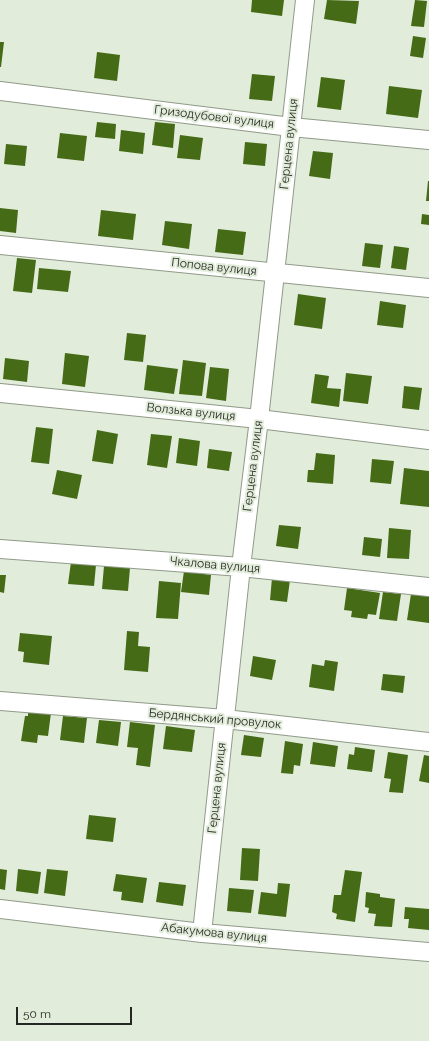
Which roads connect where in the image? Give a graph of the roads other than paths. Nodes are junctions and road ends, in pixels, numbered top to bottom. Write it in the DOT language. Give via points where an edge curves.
graph roads {
  1 [pos="305,0"];
  2 [pos="0,91"];
  3 [pos="291,126"];
  4 [pos="429,140"];
  5 [pos="0,245"];
  6 [pos="275,273"];
  7 [pos="429,288"];
  8 [pos="0,393"];
  9 [pos="259,419"];
  10 [pos="429,440"];
  11 [pos="0,548"];
  12 [pos="241,567"];
  13 [pos="429,587"];
  14 [pos="0,701"];
  15 [pos="225,719"];
  16 [pos="429,742"];
  17 [pos="0,909"];
  18 [pos="202,932"];
  19 [pos="429,952"];
  1 -- 3 [label="street, Герцена вулиця"];
  2 -- 3 [label="street, Гризодубової вулиця"];
  3 -- 4 [label="street, Гризодубової вулиця"];
  3 -- 6 [label="street, Герцена вулиця"];
  5 -- 6 [label="street, Попова вулиця"];
  6 -- 7 [label="street, Попова вулиця"];
  6 -- 9 [label="street, Герцена вулиця"];
  8 -- 9 [label="street, Волзька вулиця"];
  9 -- 10 [label="street, Волзька вулиця"];
  9 -- 12 [label="street, Герцена вулиця"];
  11 -- 12 [label="street, Чкалова вулиця"];
  12 -- 13 [label="street, Чкалова вулиця"];
  12 -- 15 [label="street, Герцена вулиця"];
  14 -- 15 [label="street, Бердянський провулок"];
  15 -- 16 [label="street, Бердянський провулок"];
  15 -- 18 [label="street, Герцена вулиця"];
  17 -- 18 [label="street, Абакумова вулиця"];
  18 -- 19 [label="street, Абакумова вулиця"];
}
